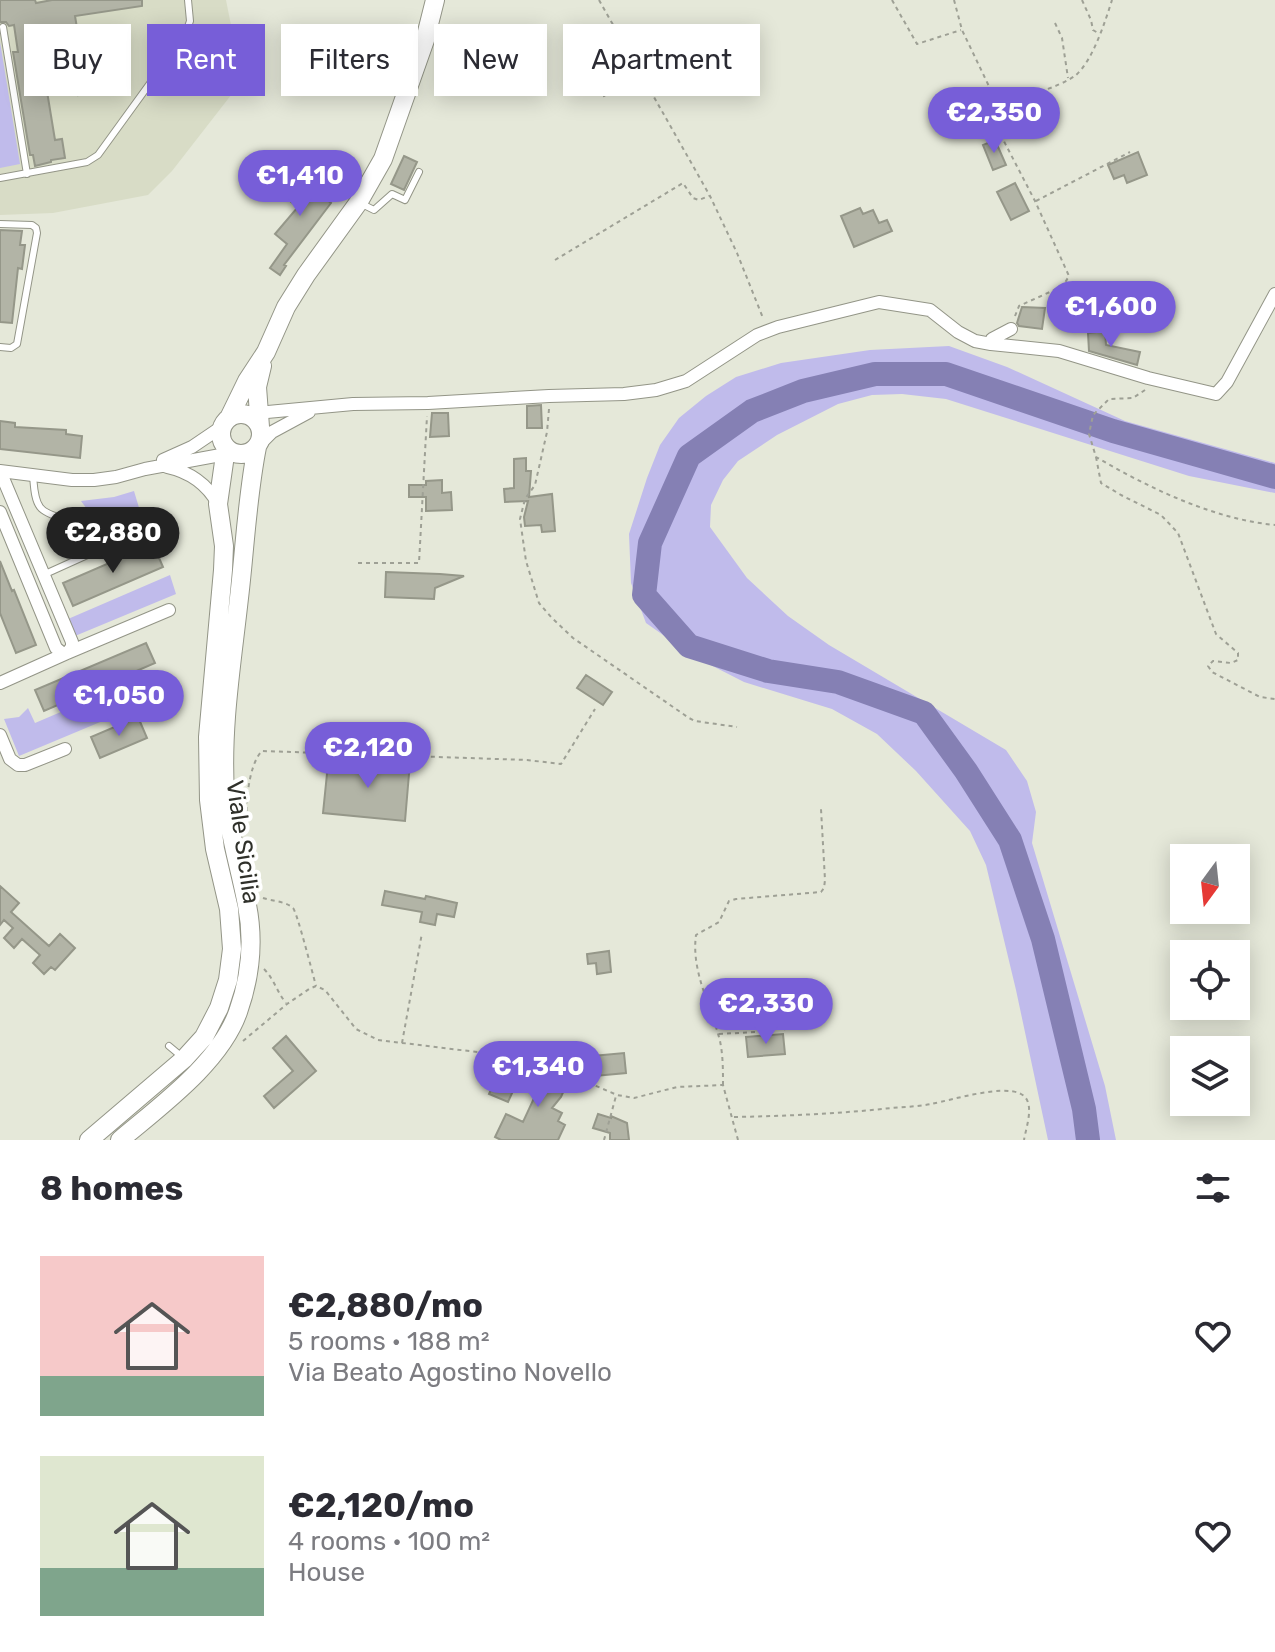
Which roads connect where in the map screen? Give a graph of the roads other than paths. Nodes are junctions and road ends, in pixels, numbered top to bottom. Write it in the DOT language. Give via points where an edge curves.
graph roads {
  1 [pos="188,0"];
  2 [pos="435,0"];
  3 [pos="3,27"];
  4 [pos="419,172"];
  5 [pos="27,174"];
  6 [pos="0,178"];
  7 [pos="358,203"];
  8 [pos="0,224"];
  9 [pos="1275,294"];
  10 [pos="1011,329"];
  11 [pos="991,344"];
  12 [pos="0,347"];
  13 [pos="266,352"];
  14 [pos="320,407"];
  15 [pos="247,427"];
  16 [pos="229,452"];
  17 [pos="160,466"];
  18 [pos="145,469"];
  19 [pos="0,471"];
  20 [pos="33,476"];
  21 [pos="218,504"];
  22 [pos="0,512"];
  23 [pos="158,523"];
  24 [pos="109,546"];
  25 [pos="43,575"];
  26 [pos="169,610"];
  27 [pos="67,653"];
  28 [pos="0,683"];
  29 [pos="0,735"];
  30 [pos="65,749"];
  31 [pos="89,1140"];
  32 [pos="120,1140"];
  1 -- 5 [label="lane" via="185,35 98,155"];
  2 -- 7 [label="main road" via="383,159"];
  3 -- 5 [label="lane"];
  4 -- 7 [label="lane" via="405,200 392,194 374,210"];
  5 -- 6 [label="lane"];
  7 -- 13 [label="main road" via="293,296"];
  8 -- 12 [label="lane" via="32,225 37,233 17,344"];
  9 -- 11 [label="street" via="1216,394 1059,351"];
  10 -- 11 [label="street"];
  11 -- 14 [label="street" via="958,332 930,310 879,302 768,330 686,381 656,390"];
  13 -- 15 [label="main road"];
  13 -- 15 [label="main road" via="247,381"];
  14 -- 15 [label="street"];
  14 -- 15 [label="street" via="272,432"];
  15 -- 16 [label="main road, Viale Sicilia" via="221,437"];
  15 -- 16 [label="main road" via="247,454"];
  15 -- 18 [label="street"];
  15 -- 32 [label="main road, Viale Sicilia" via="249,497 224,738 232,844 248,906 246,984 220,1048"];
  16 -- 17 [label="street"];
  16 -- 21 [label="main road, Viale Sicilia"];
  17 -- 18 [label="street"];
  17 -- 21 [label="street" via="195,478"];
  18 -- 20 [label="street" via="94,480"];
  19 -- 20 [label="street"];
  19 -- 25 [label="street"];
  20 -- 24 [label="lane" via="44,511 95,526"];
  21 -- 31 [label="main road, Viale Sicilia" via="224,546 208,737 209,800 229,909 228,980 204,1037 177,1052"];
  22 -- 27 [label="street" via="56,648"];
  23 -- 24 [label="lane"];
  24 -- 25 [label="lane"];
  25 -- 27 [label="street" via="72,642"];
  26 -- 27 [label="street"];
  27 -- 28 [label="street"];
  29 -- 30 [label="street" via="18,765"];
}
